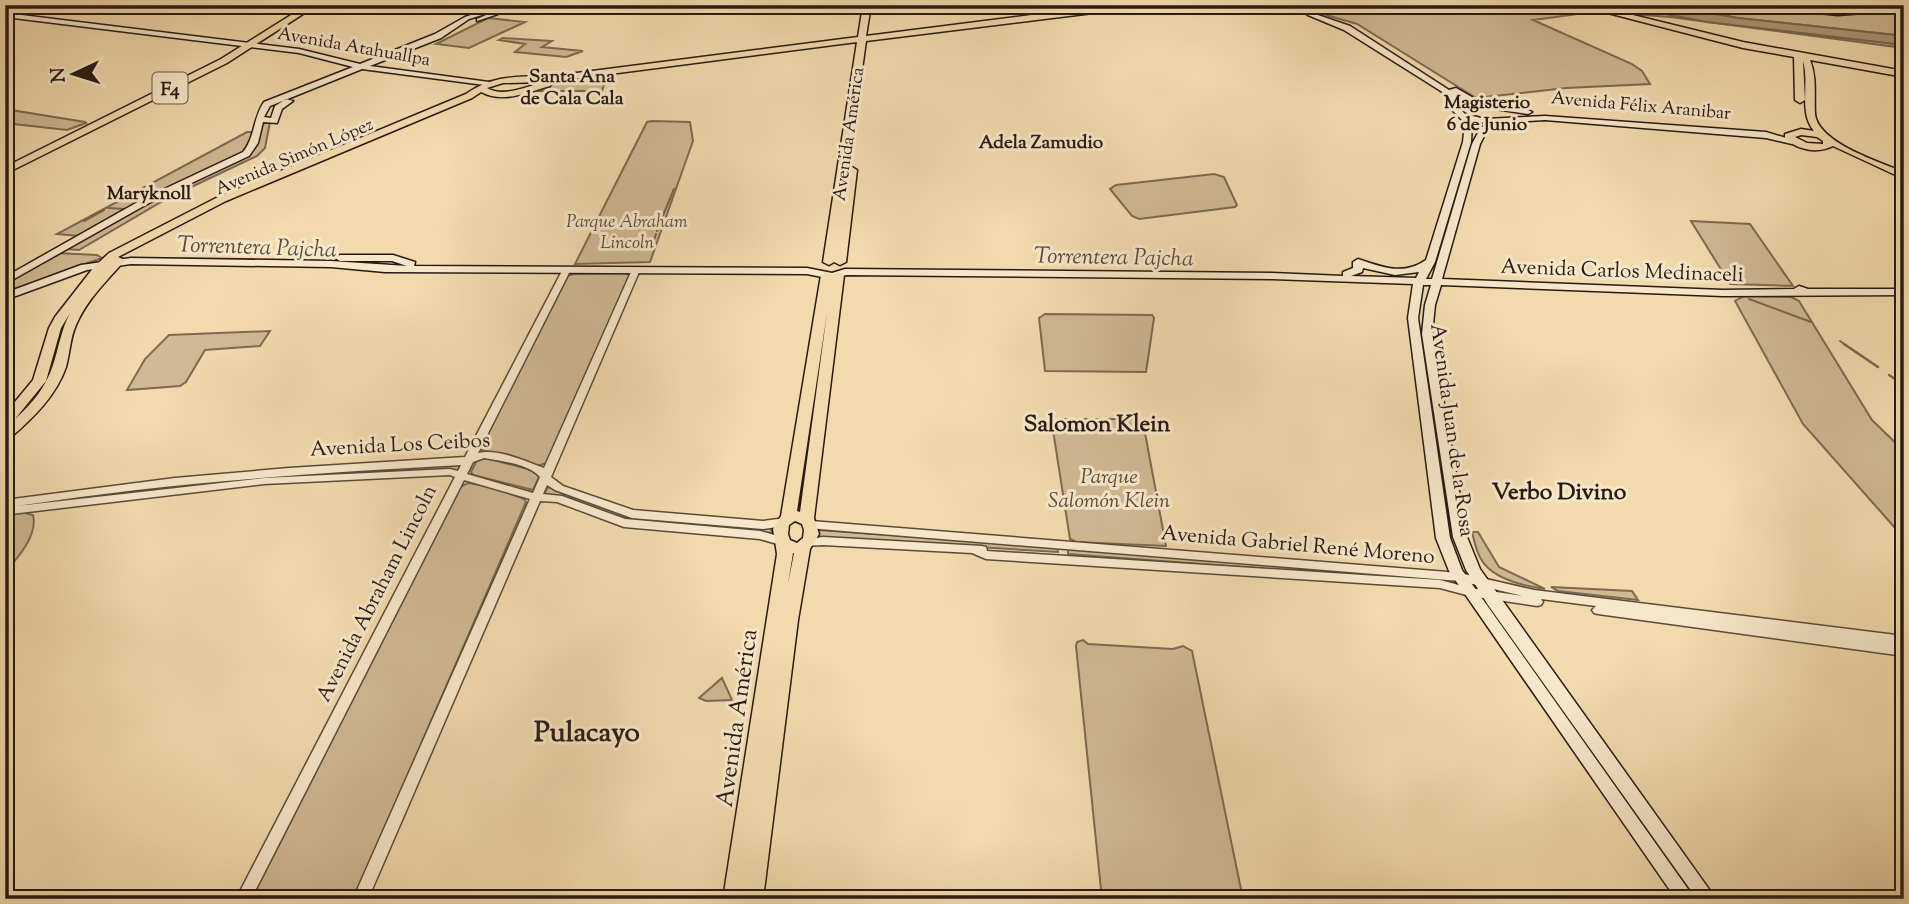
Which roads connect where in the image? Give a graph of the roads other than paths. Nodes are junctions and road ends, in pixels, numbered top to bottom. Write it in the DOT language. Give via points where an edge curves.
graph roads {
  1 [pos="303,5"];
  2 [pos="313,5"];
  3 [pos="488,5"];
  4 [pos="501,5"];
  5 [pos="867,5"];
  6 [pos="874,5"];
  7 [pos="1130,5"];
  8 [pos="1154,5"];
  9 [pos="1297,5"];
  10 [pos="1304,5"];
  11 [pos="1581,5"];
  12 [pos="1590,5"];
  13 [pos="1744,5"];
  14 [pos="1774,5"];
  15 [pos="1899,5"];
  16 [pos="1904,8"];
  17 [pos="5,15"];
  18 [pos="1627,18"];
  19 [pos="1598,20"];
  20 [pos="1641,20"];
  21 [pos="1352,29"];
  22 [pos="865,41"];
  23 [pos="247,44"];
  24 [pos="1803,57"];
  25 [pos="361,66"];
  26 [pos="373,68"];
  27 [pos="1904,73"];
  28 [pos="535,83"];
  29 [pos="487,88"];
  30 [pos="274,100"];
  31 [pos="1485,105"];
  32 [pos="1461,111"];
  33 [pos="260,119"];
  34 [pos="1496,120"];
  35 [pos="1793,135"];
  36 [pos="1827,139"];
  37 [pos="1818,147"];
  38 [pos="5,166"];
  39 [pos="5,171"];
  40 [pos="1904,176"];
  41 [pos="1904,181"];
  42 [pos="118,257"];
  43 [pos="1430,262"];
  44 [pos="834,269"];
  45 [pos="566,271"];
  46 [pos="635,272"];
  47 [pos="1347,274"];
  48 [pos="1419,280"];
  49 [pos="5,281"];
  50 [pos="1437,281"];
  51 [pos="1904,292"];
  52 [pos="5,297"];
  53 [pos="5,423"];
  54 [pos="5,435"];
  55 [pos="470,459"];
  56 [pos="461,475"];
  57 [pos="545,477"];
  58 [pos="535,496"];
  59 [pos="5,504"];
  60 [pos="5,510"];
  61 [pos="786,521"];
  62 [pos="809,522"];
  63 [pos="794,544"];
  64 [pos="1460,577"];
  65 [pos="1474,586"];
  66 [pos="1489,596"];
  67 [pos="1904,640"];
  68 [pos="1904,651"];
  69 [pos="243,899"];
  70 [pos="360,899"];
  71 [pos="733,899"];
  72 [pos="753,899"];
  73 [pos="1686,899"];
  74 [pos="1707,899"];
  1 -- 23 [label="main road, F4"];
  2 -- 23 [label="main road, F4"];
  3 -- 25 [label="main road" via="483,13 439,36"];
  4 -- 26 [label="main road" via="493,15 444,40"];
  5 -- 22 [label="main road, Avenida América"];
  6 -- 22 [label="main road, Avenida América"];
  7 -- 22 [label="main road"];
  8 -- 22 [label="main road"];
  9 -- 21 [label="main road"];
  10 -- 21 [label="main road"];
  11 -- 18 [label="main road"];
  12 -- 20 [label="main road"];
  13 -- 16 [label="main road" via="1838,13"];
  14 -- 15 [label="main road" via="1848,10"];
  17 -- 23 [label="main road, Avenida Atahuallpa"];
  18 -- 19 [label="main road"];
  18 -- 20 [label="main road"];
  20 -- 24 [label="main road"];
  21 -- 31 [label="main road"];
  21 -- 32 [label="main road" via="1455,97"];
  22 -- 28 [label="main road"];
  22 -- 28 [label="main road"];
  22 -- 44 [label="main road, Avenida América"];
  23 -- 25 [label="main road, Avenida Atahuallpa" via="307,52"];
  23 -- 38 [label="main road, F4"];
  23 -- 39 [label="main road, F4" via="224,61"];
  24 -- 27 [label="main road"];
  24 -- 27 [label="main road"];
  24 -- 35 [label="main road" via="1801,122"];
  24 -- 36 [label="main road" via="1810,117"];
  25 -- 26 [label="main road, Avenida Atahuallpa"];
  25 -- 30 [label="main road"];
  26 -- 29 [label="main road, Avenida Atahuallpa"];
  26 -- 33 [label="main road" via="285,103 278,107 274,121"];
  28 -- 29 [label="main road, Avenida Simón López" via="512,93"];
  29 -- 42 [label="main road, Avenida Simón López" via="244,195"];
  30 -- 33 [label="main road" via="264,107"];
  31 -- 32 [label="main road"];
  31 -- 34 [label="main road" via="1502,113"];
  31 -- 35 [label="main road, Avenida Félix Aranibar"];
  32 -- 34 [label="main road, Avenida Félix Aranibar" via="1478,121"];
  32 -- 43 [label="main road, Avenida Juan de la Rosa" via="1469,125 1467,142"];
  33 -- 49 [label="main road" via="253,146 242,157 146,201"];
  34 -- 35 [label="main road, Avenida Félix Aranibar" via="1560,118"];
  34 -- 50 [label="main road, Avenida Juan de la Rosa" via="1478,139"];
  35 -- 36 [label="main road"];
  35 -- 37 [label="main road"];
  36 -- 37 [label="main road" via="1830,145"];
  36 -- 40 [label="main road"];
  37 -- 41 [label="main road"];
  42 -- 44 [label="main road" via="387,258 407,264"];
  42 -- 45 [label="main road" via="385,269"];
  42 -- 52 [label="main road"];
  42 -- 53 [label="main road, Avenida Simón López" via="61,317 39,381"];
  42 -- 54 [label="main road, Avenida Simón López" via="76,314 66,334 58,371 45,394"];
  43 -- 47 [label="main road" via="1419,269 1396,272 1358,262 1358,270"];
  43 -- 48 [label="main road, Avenida Juan de la Rosa"];
  44 -- 46 [label="main road"];
  44 -- 47 [label="main road, Avenida Carlos Medinaceli"];
  44 -- 48 [label="main road"];
  44 -- 61 [label="main road, Avenida América"];
  44 -- 62 [label="main road, Avenida América"];
  45 -- 46 [label="main road"];
  45 -- 55 [label="street, Avenida Abraham Lincoln"];
  46 -- 57 [label="street"];
  47 -- 48 [label="main road, Avenida Carlos Medinaceli"];
  48 -- 50 [label="main road, Avenida Carlos Medinaceli"];
  48 -- 64 [label="main road, Avenida Juan de la Rosa" via="1413,323 1424,417 1443,538"];
  50 -- 51 [label="main road, Avenida Carlos Medinaceli"];
  50 -- 65 [label="main road, Avenida Juan de la Rosa" via="1427,334 1458,527"];
  55 -- 56 [label="street, Avenida Abraham Lincoln"];
  55 -- 57 [label="street, Avenida Los Ceibos" via="483,455 511,459 536,468"];
  55 -- 59 [label="street, Avenida Los Ceibos" via="268,472"];
  56 -- 58 [label="street, Avenida Los Ceibos"];
  56 -- 60 [label="street, Avenida Los Ceibos" via="442,472 264,481"];
  56 -- 69 [label="street, Avenida Abraham Lincoln"];
  57 -- 58 [label="street"];
  57 -- 61 [label="street, Avenida Los Ceibos" via="559,488 632,514 763,525"];
  58 -- 63 [label="street, Avenida Los Ceibos" via="558,499 633,525 760,535"];
  58 -- 70 [label="street"];
  61 -- 62 [label="main road" via="797,516"];
  61 -- 63 [label="main road" via="780,531"];
  62 -- 63 [label="main road" via="811,534"];
  62 -- 64 [label="street, Avenida Gabriel René Moreno"];
  63 -- 65 [label="street, Avenida Gabriel René Moreno" via="823,541"];
  63 -- 71 [label="main road, Avenida América" via="785,554"];
  63 -- 72 [label="main road, Avenida América" via="790,620"];
  64 -- 65 [label="main road, Avenida Juan de la Rosa"];
  65 -- 66 [label="main road, Avenida Juan de la Rosa"];
  65 -- 67 [label="street, Avenida Gabriel René Moreno"];
  65 -- 73 [label="main road, Avenida Juan de la Rosa"];
  66 -- 68 [label="street"];
  66 -- 74 [label="main road, Avenida Juan de la Rosa"];
}
